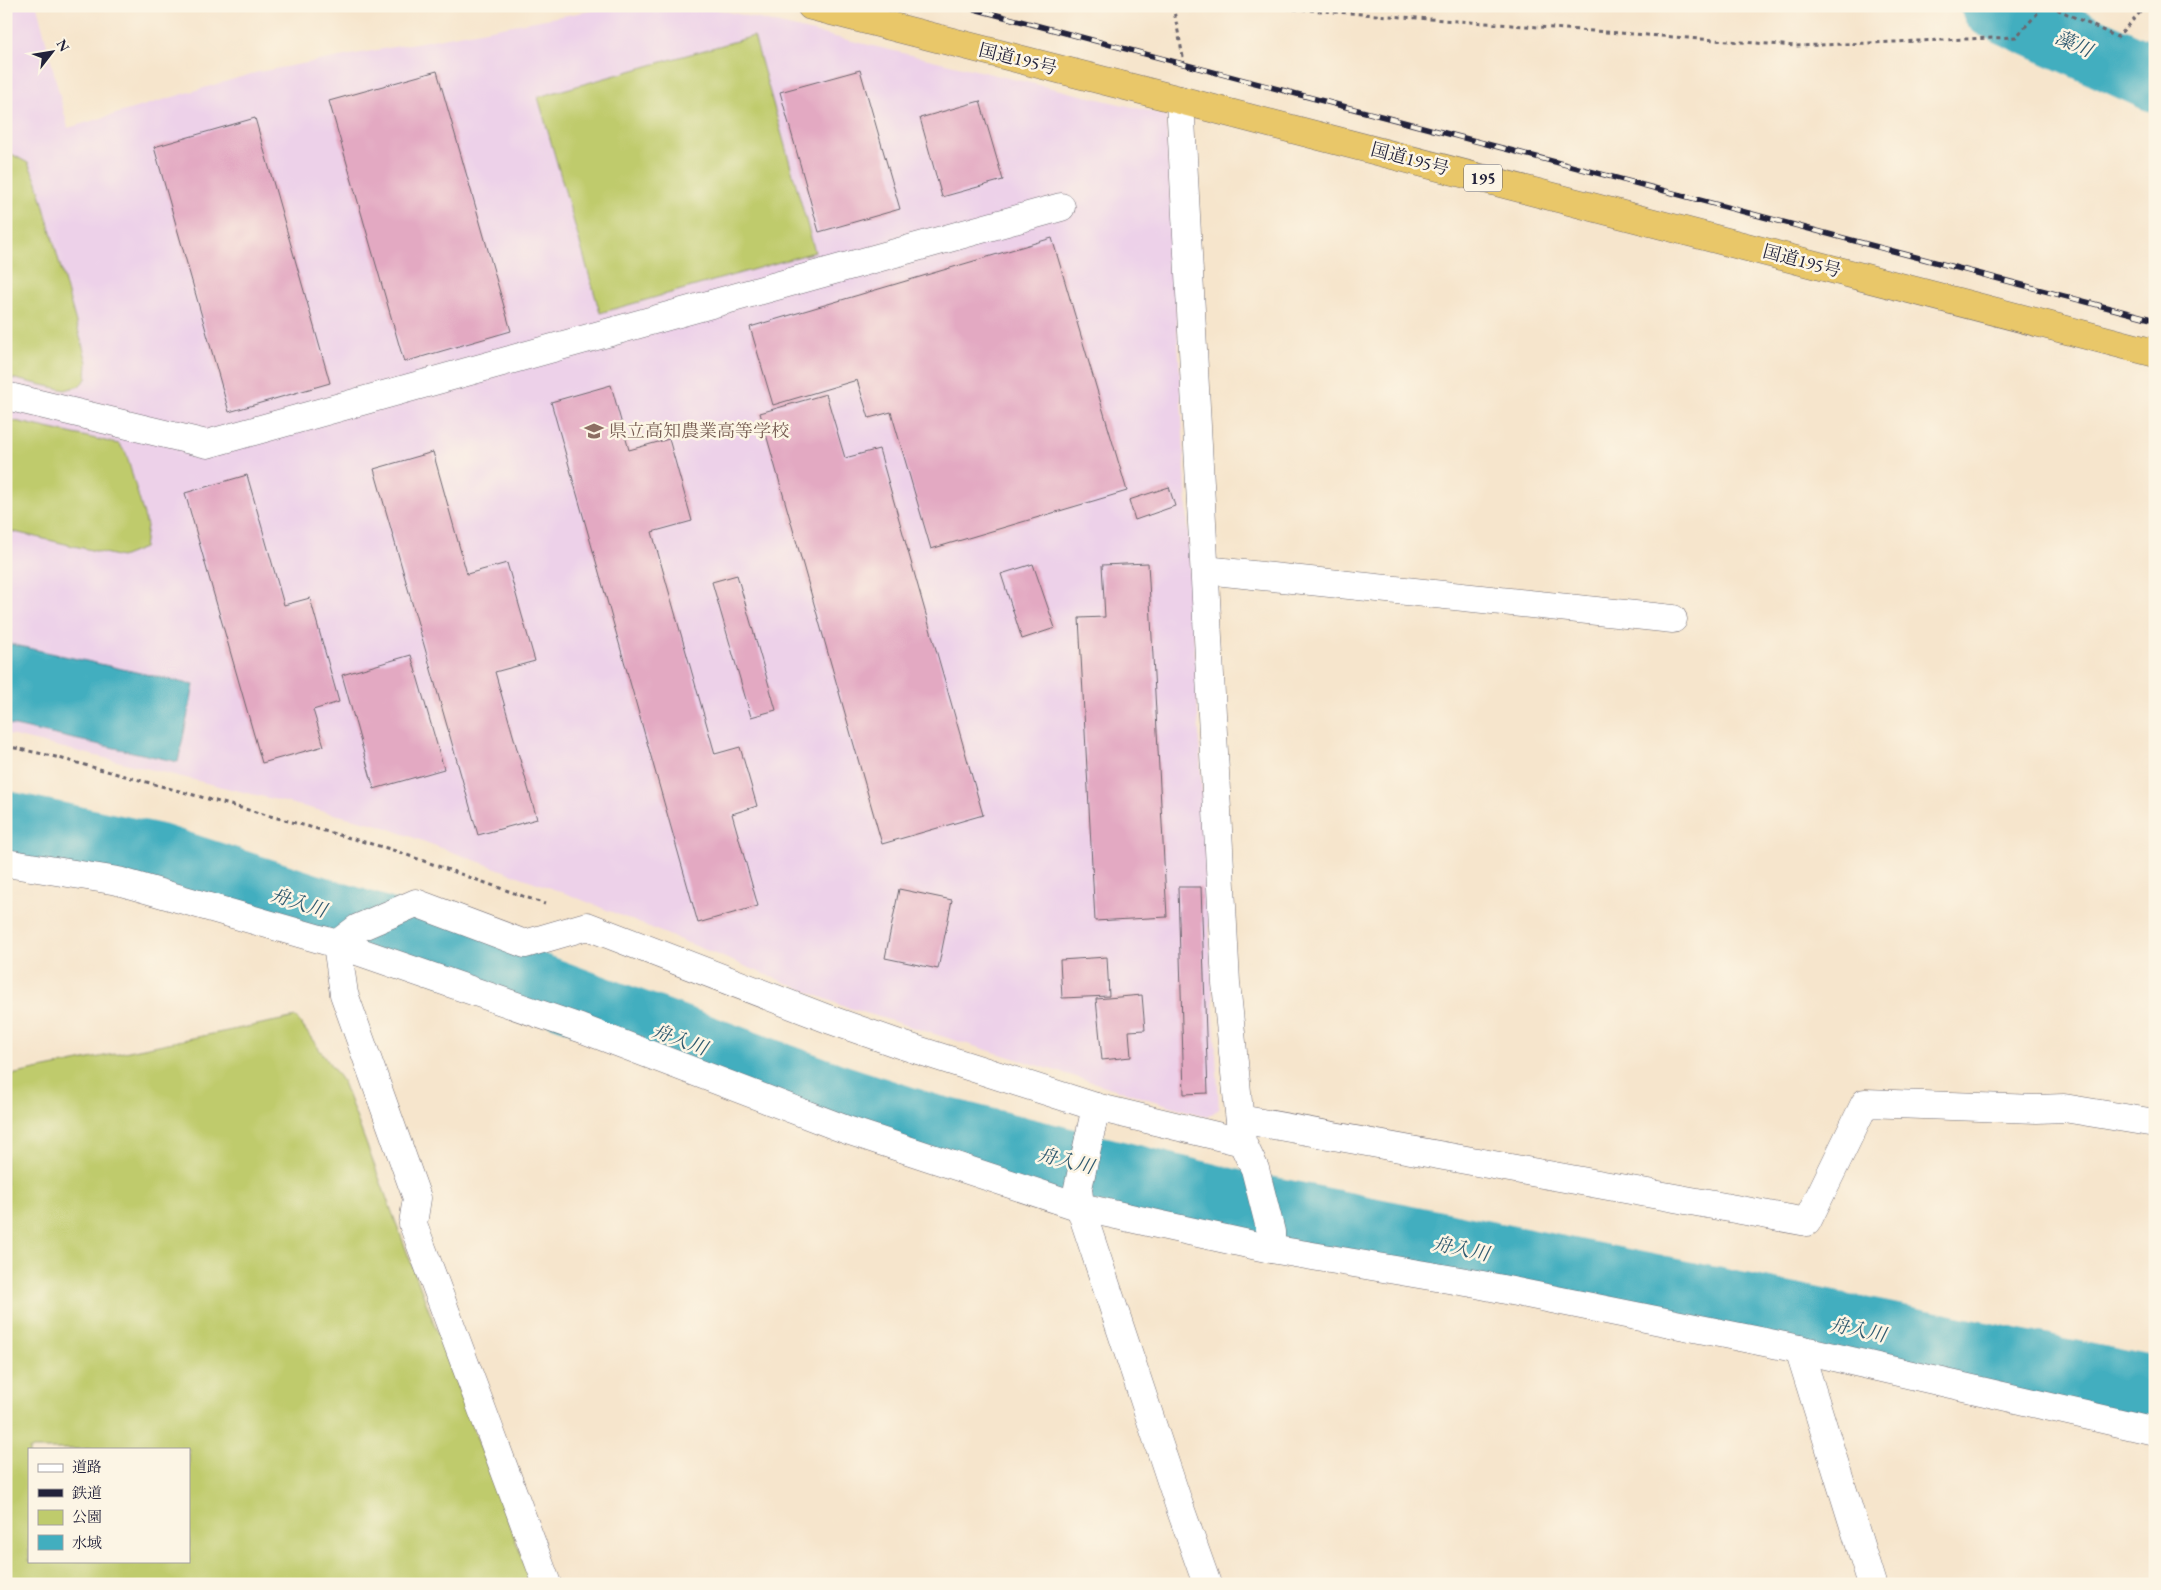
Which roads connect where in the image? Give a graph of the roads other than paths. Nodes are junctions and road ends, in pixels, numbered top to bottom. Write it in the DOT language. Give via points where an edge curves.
graph roads {
  1 [pos="811,6"];
  2 [pos="1180,100"];
  3 [pos="1062,207"];
  4 [pos="2155,353"];
  5 [pos="6,396"];
  6 [pos="1205,570"];
  7 [pos="1673,619"];
  8 [pos="6,863"];
  9 [pos="337,944"];
  10 [pos="1094,1118"];
  11 [pos="2155,1123"];
  12 [pos="1241,1130"];
  13 [pos="1079,1197"];
  14 [pos="1271,1240"];
  15 [pos="1799,1349"];
  16 [pos="2155,1431"];
  17 [pos="547,1584"];
  18 [pos="1207,1584"];
  19 [pos="1872,1584"];
  1 -- 2 [label="highway, 国道195号 / 195"];
  2 -- 4 [label="highway, 国道195号 / 195"];
  2 -- 6 [label="street"];
  3 -- 5 [label="street" via="207,444"];
  6 -- 7 [label="street"];
  6 -- 12 [label="street" via="1226,983"];
  8 -- 9 [label="street" via="118,881"];
  9 -- 10 [label="street" via="358,928 416,903 525,944 587,926"];
  9 -- 13 [label="street" via="580,1028 847,1130"];
  9 -- 17 [label="street" via="344,994 417,1198 413,1224"];
  10 -- 12 [label="street"];
  10 -- 13 [label="street"];
  11 -- 12 [label="street" via="2064,1108 1865,1103 1807,1222"];
  12 -- 14 [label="street" via="1255,1169"];
  13 -- 14 [label="street"];
  13 -- 18 [label="street"];
  14 -- 15 [label="street"];
  15 -- 16 [label="street"];
  15 -- 19 [label="street"];
}
